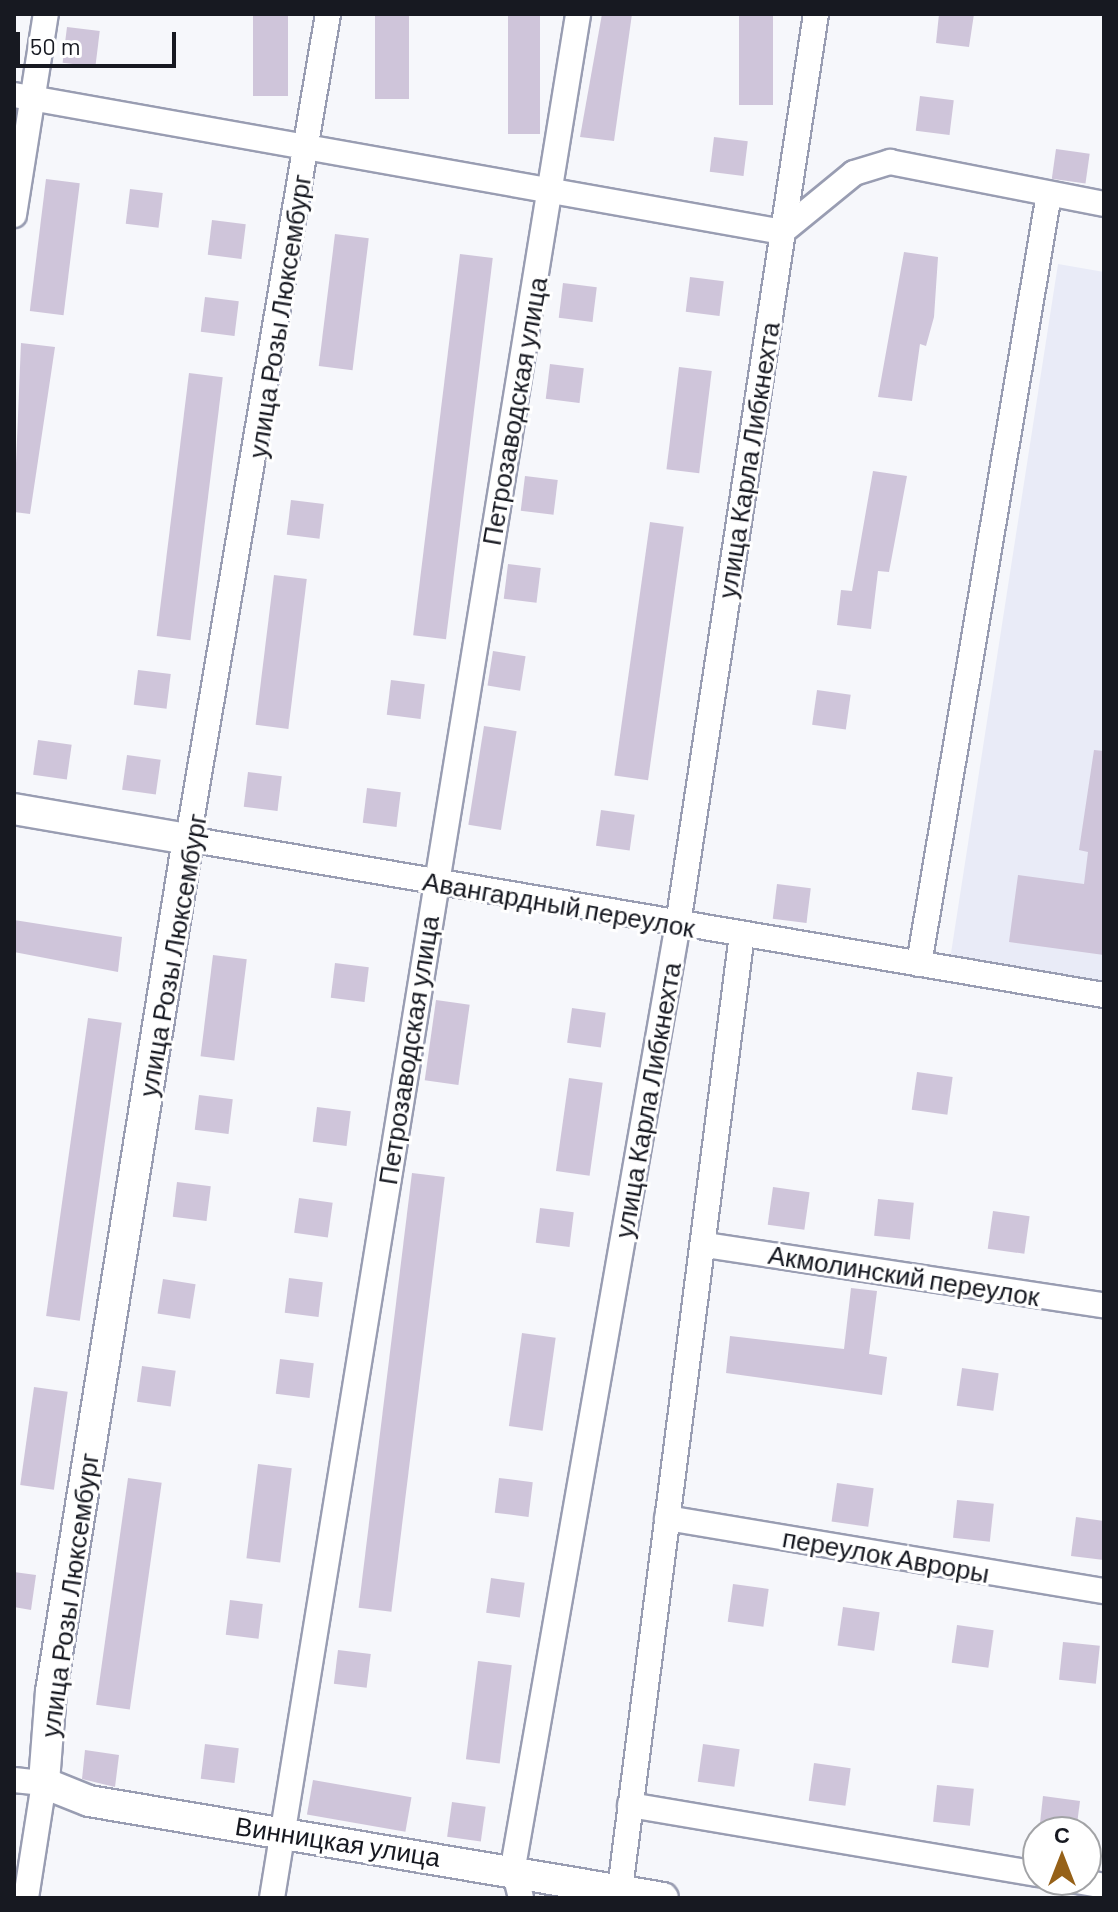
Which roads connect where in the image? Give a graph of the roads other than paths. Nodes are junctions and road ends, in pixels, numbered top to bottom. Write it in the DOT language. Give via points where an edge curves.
graph roads {
  1 [pos="46,14"];
  2 [pos="328,14"];
  3 [pos="578,14"];
  4 [pos="816,14"];
  5 [pos="24,96"];
  6 [pos="308,144"];
  7 [pos="552,191"];
  8 [pos="1049,194"];
  9 [pos="1104,204"];
  10 [pos="14,215"];
  11 [pos="782,232"];
  12 [pos="14,809"];
  13 [pos="188,839"];
  14 [pos="434,883"];
  15 [pos="678,924"];
  16 [pos="742,934"];
  17 [pos="919,964"];
  18 [pos="1104,995"];
  19 [pos="705,1245"];
  20 [pos="1104,1305"];
  21 [pos="667,1518"];
  22 [pos="1104,1591"];
  23 [pos="14,1780"];
  24 [pos="44,1783"];
  25 [pos="630,1805"];
  26 [pos="283,1832"];
  27 [pos="513,1867"];
  28 [pos="1022,1871"];
  29 [pos="620,1889"];
  30 [pos="26,1898"];
  31 [pos="272,1898"];
  32 [pos="521,1898"];
  33 [pos="663,1898"];
  1 -- 5 [label="street"];
  2 -- 6 [label="street, улица Розы Люксембург"];
  3 -- 7 [label="street, Петрозаводская улица"];
  4 -- 11 [label="street, улица Карла Либкнехта"];
  5 -- 6 [label="street"];
  5 -- 10 [label="street"];
  6 -- 7 [label="street"];
  6 -- 13 [label="street, улица Розы Люксембург"];
  7 -- 11 [label="street"];
  7 -- 14 [label="street, Петрозаводская улица"];
  8 -- 9 [label="street"];
  8 -- 11 [label="street" via="890,162 854,173"];
  8 -- 17 [label="street"];
  11 -- 15 [label="street, улица Карла Либкнехта"];
  12 -- 13 [label="main road, Авангардный переулок"];
  13 -- 14 [label="street, Авангардный переулок"];
  13 -- 24 [label="main road, улица Розы Люксембург" via="51,1691"];
  14 -- 15 [label="street, Авангардный переулок"];
  14 -- 26 [label="street, Петрозаводская улица"];
  15 -- 16 [label="street, Авангардный переулок"];
  15 -- 27 [label="street, улица Карла Либкнехта"];
  16 -- 17 [label="street, Авангардный переулок"];
  16 -- 19 [label="street"];
  17 -- 18 [label="street, Авангардный переулок"];
  19 -- 20 [label="street, Акмолинский переулок"];
  19 -- 21 [label="street"];
  21 -- 22 [label="street, переулок Авроры"];
  21 -- 25 [label="street"];
  23 -- 24 [label="street, Винницкая улица"];
  24 -- 26 [label="main road, Винницкая улица" via="89,1801"];
  24 -- 30 [label="street, улица Розы Люксембург"];
  25 -- 28 [label="street"];
  25 -- 29 [label="street"];
  26 -- 27 [label="main road, Винницкая улица"];
  26 -- 31 [label="street, Петрозаводская улица"];
  27 -- 29 [label="main road, Винницкая улица"];
  27 -- 32 [label="street, улица Карла Либкнехта"];
  29 -- 33 [label="main road, Винницкая улица"];
}
